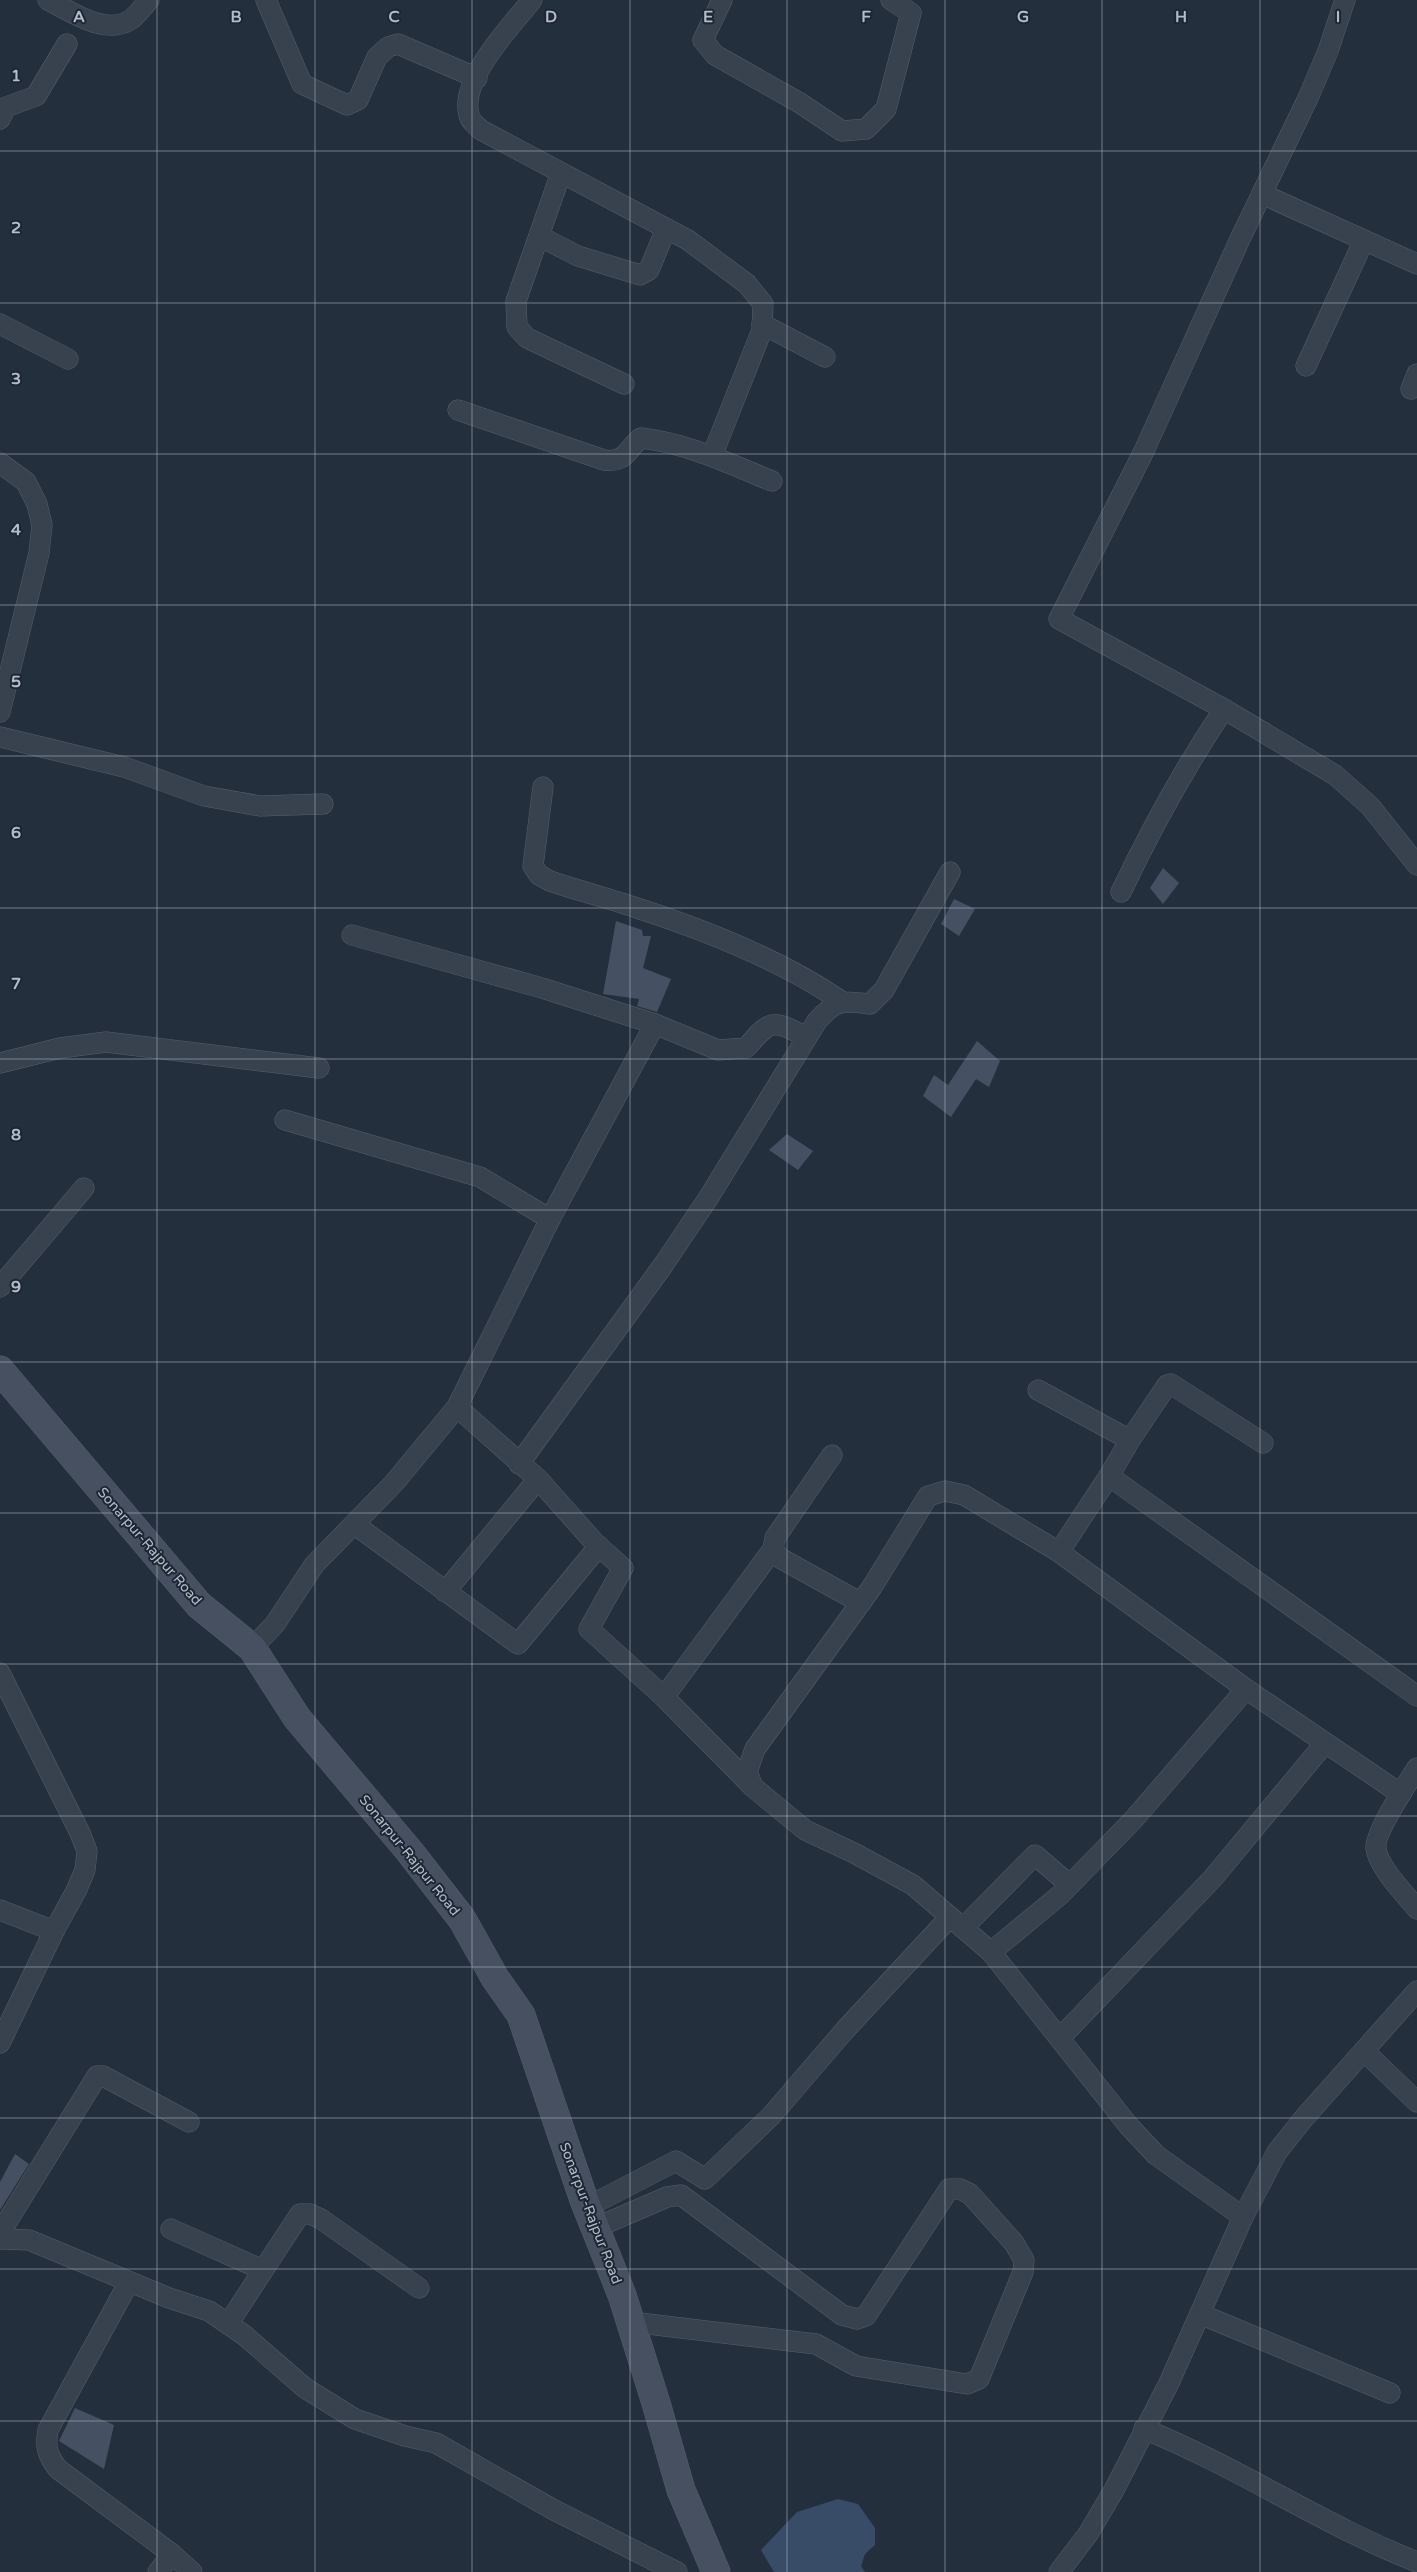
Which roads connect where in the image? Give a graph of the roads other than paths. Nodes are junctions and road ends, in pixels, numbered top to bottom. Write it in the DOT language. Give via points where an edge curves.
graph roads {
  1 [pos="48,0"];
  2 [pos="149,0"];
  3 [pos="266,0"];
  4 [pos="532,0"];
  5 [pos="722,0"];
  6 [pos="891,0"];
  7 [pos="1345,0"];
  8 [pos="79,6"];
  9 [pos="67,44"];
  10 [pos="477,78"];
  11 [pos="0,119"];
  12 [pos="561,173"];
  13 [pos="1262,194"];
  14 [pos="666,229"];
  15 [pos="539,236"];
  16 [pos="1364,240"];
  17 [pos="1417,264"];
  18 [pos="0,324"];
  19 [pos="762,324"];
  20 [pos="825,357"];
  21 [pos="68,359"];
  22 [pos="1306,366"];
  23 [pos="624,384"];
  24 [pos="458,410"];
  25 [pos="712,456"];
  26 [pos="0,463"];
  27 [pos="772,481"];
  28 [pos="1224,709"];
  29 [pos="0,712"];
  30 [pos="0,737"];
  31 [pos="543,787"];
  32 [pos="323,804"];
  33 [pos="1417,865"];
  34 [pos="950,872"];
  35 [pos="1121,892"];
  36 [pos="352,935"];
  37 [pos="841,1001"];
  38 [pos="655,1024"];
  39 [pos="806,1037"];
  40 [pos="0,1063"];
  41 [pos="318,1068"];
  42 [pos="284,1120"];
  43 [pos="84,1188"];
  44 [pos="550,1219"];
  45 [pos="0,1287"];
  46 [pos="0,1370"];
  47 [pos="1038,1390"];
  48 [pos="457,1408"];
  49 [pos="1130,1440"];
  50 [pos="1264,1443"];
  51 [pos="832,1455"];
  52 [pos="519,1464"];
  53 [pos="1109,1476"];
  54 [pos="538,1479"];
  55 [pos="354,1524"];
  56 [pos="599,1546"];
  57 [pos="773,1549"];
  58 [pos="1059,1552"];
  59 [pos="446,1592"];
  60 [pos="861,1602"];
  61 [pos="252,1648"];
  62 [pos="0,1673"];
  63 [pos="1246,1689"];
  64 [pos="1417,1696"];
  65 [pos="664,1697"];
  66 [pos="1325,1743"];
  67 [pos="1417,1768"];
  68 [pos="754,1787"];
  69 [pos="1401,1794"];
  70 [pos="1070,1885"];
  71 [pos="1417,1909"];
  72 [pos="0,1910"];
  73 [pos="956,1922"];
  74 [pos="54,1931"];
  75 [pos="992,1952"];
  76 [pos="1417,1991"];
  77 [pos="1060,2038"];
  78 [pos="0,2043"];
  79 [pos="1364,2051"];
  80 [pos="1417,2102"];
  81 [pos="189,2122"];
  82 [pos="591,2217"];
  83 [pos="1243,2217"];
  84 [pos="171,2229"];
  85 [pos="0,2233"];
  86 [pos="0,2239"];
  87 [pos="264,2270"];
  88 [pos="129,2282"];
  89 [pos="419,2288"];
  90 [pos="1200,2314"];
  91 [pos="631,2322"];
  92 [pos="228,2324"];
  93 [pos="1390,2393"];
  94 [pos="1144,2430"];
  95 [pos="172,2554"];
  96 [pos="1417,2562"];
  97 [pos="158,2572"];
  98 [pos="192,2572"];
  99 [pos="677,2572"];
  100 [pos="716,2572"];
  101 [pos="1059,2572"];
  1 -- 8 [label="street"];
  2 -- 8 [label="street" via="129,21 114,24 97,24"];
  3 -- 10 [label="street" via="302,84 347,106 358,100 378,57 388,47 398,44"];
  4 -- 10 [label="street" via="491,50"];
  5 -- 6 [label="street" via="703,40 715,55 842,131 866,129 886,109 911,13"];
  7 -- 13 [label="street" via="1308,98"];
  9 -- 11 [label="street" via="36,96 6,107"];
  10 -- 12 [label="street" via="468,96 469,117 481,130"];
  12 -- 14 [label="street"];
  12 -- 15 [label="street"];
  13 -- 16 [label="street"];
  13 -- 28 [label="street" via="1144,451 1059,619"];
  14 -- 15 [label="street" via="649,270 640,275 578,256"];
  14 -- 19 [label="street" via="688,240 747,284 763,304"];
  15 -- 23 [label="street" via="516,302 517,327 527,338"];
  16 -- 17 [label="street"];
  16 -- 22 [label="street"];
  18 -- 21 [label="street"];
  19 -- 20 [label="street"];
  19 -- 25 [label="street"];
  24 -- 25 [label="street" via="615,462 622,459 641,438"];
  25 -- 27 [label="street"];
  26 -- 29 [label="street" via="26,482 37,504 42,525 39,552"];
  28 -- 33 [label="street" via="1335,775 1370,806"];
  28 -- 35 [label="street" via="1146,840"];
  30 -- 32 [label="street" via="124,767 204,796 260,806"];
  31 -- 37 [label="street" via="533,866 539,874 550,881 637,908 733,945 810,979"];
  34 -- 37 [label="street" via="884,990 870,1004"];
  36 -- 38 [label="street" via="542,988"];
  37 -- 39 [label="street" via="828,1009"];
  38 -- 39 [label="street" via="718,1050 746,1048 764,1027 771,1024 786,1026"];
  38 -- 44 [label="street"];
  39 -- 52 [label="street" via="709,1197 664,1264"];
  40 -- 41 [label="street" via="60,1048 106,1042"];
  42 -- 44 [label="street" via="480,1176"];
  43 -- 45 [label="street"];
  44 -- 48 [label="street"];
  46 -- 61 [label="main road, Sonarpur-Rajpur Road" via="199,1605"];
  47 -- 49 [label="street"];
  48 -- 52 [label="street"];
  48 -- 55 [label="street" via="394,1483"];
  49 -- 50 [label="street" via="1167,1385 1175,1384"];
  49 -- 53 [label="street"];
  51 -- 57 [label="street" via="775,1538"];
  52 -- 54 [label="street"];
  53 -- 58 [label="street"];
  53 -- 64 [label="street"];
  54 -- 56 [label="street"];
  54 -- 59 [label="street"];
  55 -- 59 [label="street"];
  55 -- 61 [label="street" via="314,1565 275,1624"];
  56 -- 59 [label="street" via="518,1644"];
  56 -- 65 [label="street" via="623,1568 589,1629"];
  57 -- 60 [label="street" via="780,1558"];
  57 -- 65 [label="street"];
  58 -- 60 [label="street" via="964,1495 945,1491 928,1496"];
  58 -- 63 [label="street"];
  60 -- 68 [label="street" via="756,1750 747,1772"];
  61 -- 82 [label="main road, Sonarpur-Rajpur Road" via="297,1718 462,1919 495,1978 521,2015"];
  62 -- 74 [label="street" via="87,1851 85,1870"];
  63 -- 66 [label="street"];
  63 -- 70 [label="street" via="1134,1819"];
  65 -- 68 [label="street"];
  66 -- 69 [label="street"];
  66 -- 77 [label="street" via="1213,1878"];
  67 -- 69 [label="street"];
  68 -- 73 [label="street" via="805,1830 914,1885"];
  69 -- 71 [label="street" via="1375,1846 1380,1861"];
  70 -- 73 [label="street" via="1035,1855"];
  70 -- 75 [label="street"];
  72 -- 74 [label="street"];
  73 -- 75 [label="street"];
  73 -- 82 [label="street" via="845,2030 772,2116 705,2179 676,2161"];
  74 -- 78 [label="street"];
  75 -- 77 [label="street"];
  76 -- 79 [label="street"];
  77 -- 83 [label="street" via="1128,2125 1156,2155"];
  79 -- 80 [label="street"];
  79 -- 83 [label="street" via="1278,2152"];
  81 -- 85 [label="street" via="103,2076 97,2076"];
  82 -- 91 [label="main road, Sonarpur-Rajpur Road"];
  82 -- 91 [label="street" via="681,2195 842,2315 857,2319 866,2316 949,2189 960,2189 970,2194 1014,2243 1024,2260 1023,2272 979,2379 967,2384 856,2366 816,2344"];
  83 -- 90 [label="street"];
  84 -- 87 [label="street"];
  86 -- 88 [label="street" via="29,2240"];
  87 -- 89 [label="street" via="300,2214 310,2214 321,2218"];
  87 -- 92 [label="street"];
  88 -- 92 [label="street" via="209,2310"];
  88 -- 95 [label="street" via="54,2418 46,2443 48,2455 58,2468"];
  90 -- 93 [label="street"];
  90 -- 94 [label="street"];
  91 -- 100 [label="main road, Sonarpur-Rajpur Road" via="681,2490"];
  92 -- 99 [label="street" via="305,2388 355,2419 436,2443 554,2510"];
  94 -- 96 [label="street" via="1179,2443 1307,2511"];
  94 -- 101 [label="street" via="1093,2527"];
  95 -- 97 [label="street"];
  95 -- 98 [label="street"];
}
